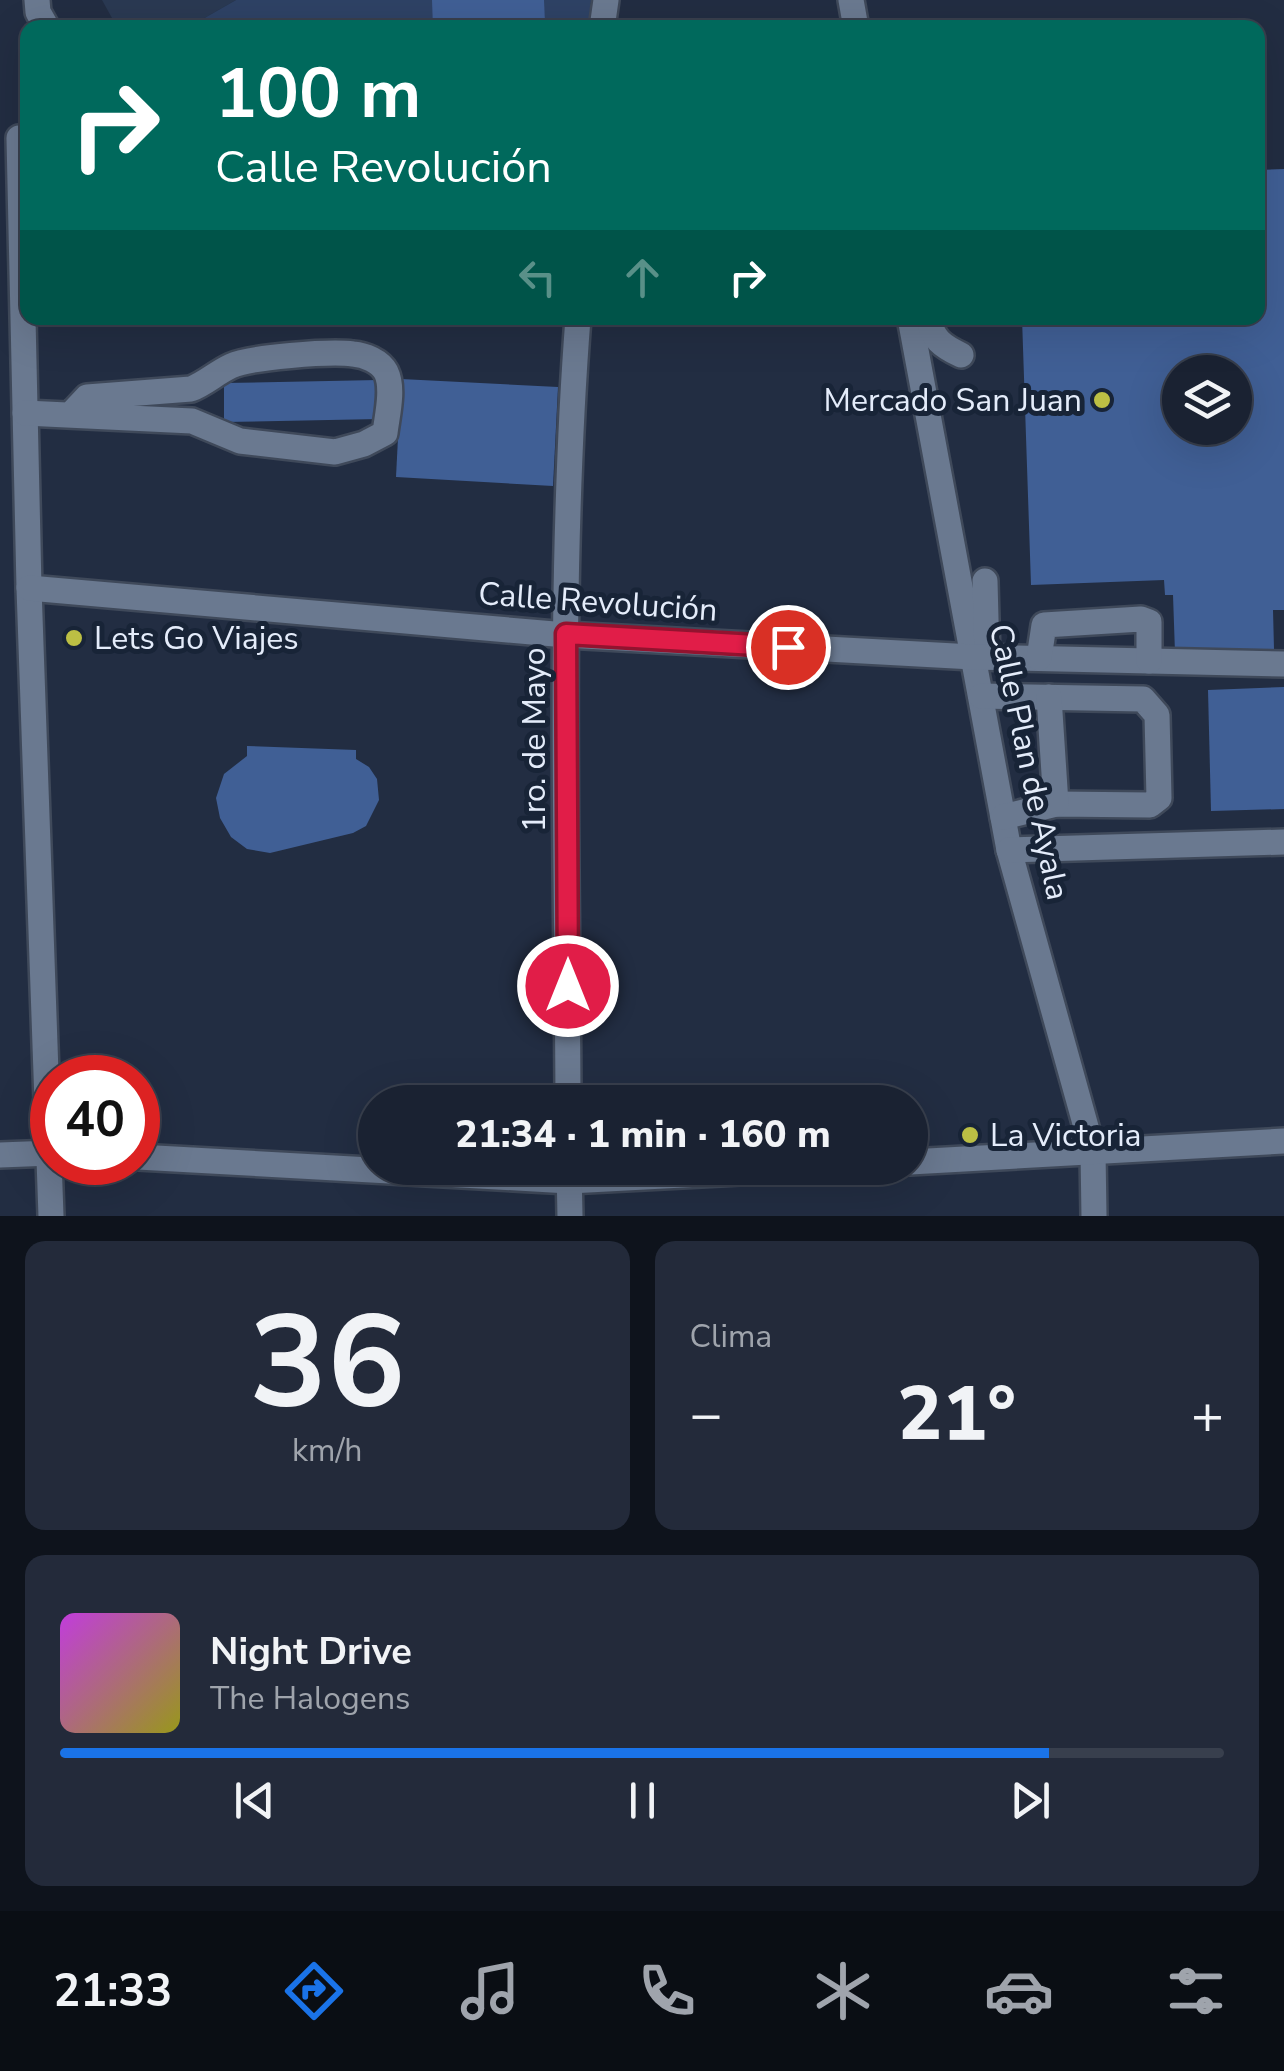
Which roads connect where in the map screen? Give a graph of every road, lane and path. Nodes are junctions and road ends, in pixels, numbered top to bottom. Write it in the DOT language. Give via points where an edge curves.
graph roads {
  1 [pos="15,138"];
  2 [pos="20,263"];
  3 [pos="22,325"];
  4 [pos="577,325"];
  5 [pos="911,325"];
  6 [pos="930,325"];
  7 [pos="961,355"];
  8 [pos="26,413"];
  9 [pos="72,413"];
  10 [pos="985,582"];
  11 [pos="28,588"];
  12 [pos="566,634"];
  13 [pos="980,657"];
  14 [pos="1039,658"];
  15 [pos="1149,661"];
  16 [pos="1284,664"];
  17 [pos="981,696"];
  18 [pos="1049,697"];
  19 [pos="1056,804"];
  20 [pos="1003,816"];
  21 [pos="1284,842"];
  22 [pos="1009,850"];
  23 [pos="46,1055"];
  24 [pos="568,1085"];
  25 [pos="1284,1141"];
  26 [pos="1093,1152"];
  27 [pos="30,1153"];
  28 [pos="0,1155"];
  29 [pos="160,1158"];
  30 [pos="928,1161"];
  31 [pos="358,1166"];
  32 [pos="51,1185"];
  33 [pos="569,1185"];
  34 [pos="51,1216"];
  35 [pos="570,1216"];
  36 [pos="1094,1216"];
  1 -- 2 [label="street"];
  3 -- 8 [label="street"];
  4 -- 12 [label="street, 1ro. de Mayo"];
  5 -- 13 [label="street, Calle Plan de Ayala"];
  6 -- 7 [label="street" via="944,347"];
  8 -- 9 [label="street"];
  8 -- 11 [label="street"];
  9 -- 9 [label="street" via="87,398 190,388 250,360 354,354 373,359 386,373 389,400 384,433 335,452 240,440 192,422"];
  10 -- 13 [label="street"];
  11 -- 12 [label="street, Calle Revolución"];
  11 -- 23 [label="street"];
  12 -- 13 [label="street, Calle Revolución"];
  12 -- 24 [label="street, 1ro. de Mayo"];
  13 -- 14 [label="street, Calle Revolución"];
  13 -- 17 [label="street, Calle Plan de Ayala"];
  14 -- 15 [label="street, Calle Revolución"];
  14 -- 15 [label="street" via="1044,625 1141,619 1150,630"];
  15 -- 16 [label="street, Calle Revolución"];
  17 -- 18 [label="street"];
  17 -- 20 [label="street, Calle Plan de Ayala"];
  18 -- 19 [label="street"];
  18 -- 19 [label="street" via="1143,698 1157,715 1159,798 1150,806"];
  19 -- 20 [label="street"];
  20 -- 22 [label="street, Calle Plan de Ayala"];
  21 -- 22 [label="street"];
  22 -- 26 [label="street, Calle Plan de Ayala"];
  25 -- 26 [label="street"];
  26 -- 30 [label="street"];
  26 -- 36 [label="street, Calle Plan de Ayala"];
  27 -- 28 [label="street"];
  29 -- 31 [label="street"];
  32 -- 34 [label="street"];
  33 -- 35 [label="street"];
}
